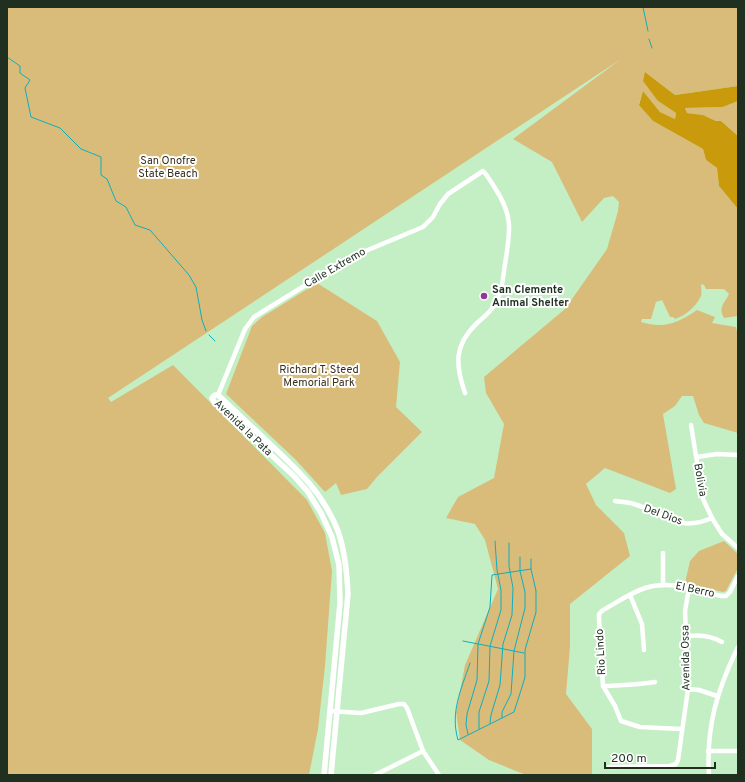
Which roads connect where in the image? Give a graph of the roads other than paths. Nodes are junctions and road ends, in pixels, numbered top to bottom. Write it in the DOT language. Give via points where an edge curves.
graph roads {
  1 [pos="465,392"];
  2 [pos="218,395"];
  3 [pos="692,425"];
  4 [pos="738,456"];
  5 [pos="696,457"];
  6 [pos="615,501"];
  7 [pos="712,518"];
  8 [pos="738,548"];
  9 [pos="663,554"];
  10 [pos="738,578"];
  11 [pos="663,585"];
  12 [pos="689,588"];
  13 [pos="630,595"];
  14 [pos="599,614"];
  15 [pos="685,637"];
  16 [pos="722,642"];
  17 [pos="738,647"];
  18 [pos="644,650"];
  19 [pos="655,682"];
  20 [pos="603,686"];
  21 [pos="688,689"];
  22 [pos="717,696"];
  23 [pos="330,711"];
  24 [pos="337,712"];
  25 [pos="681,729"];
  26 [pos="424,751"];
  27 [pos="708,751"];
  28 [pos="738,751"];
  29 [pos="608,767"];
  30 [pos="324,775"];
  31 [pos="331,775"];
  32 [pos="375,775"];
  33 [pos="439,775"];
  34 [pos="709,775"];
  1 -- 2 [label="street, Calle Extremo" via="459,376 461,344 467,333 497,301 501,291 510,234 508,212 503,200 483,170 448,194 434,217 423,227 355,255 254,317 245,329"];
  2 -- 23 [label="main road, Avenida la Pata" via="213,396 212,400 308,492 322,513 332,537 339,564 340,603"];
  2 -- 24 [label="main road, Avenida la Pata" via="299,471 320,496 338,532 344,555 348,594"];
  3 -- 5 [label="street, Bolivia"];
  4 -- 5 [label="street" via="717,454"];
  5 -- 7 [label="street, Bolivia" via="703,499"];
  6 -- 7 [label="street, Del Dios" via="634,504 684,524 700,523"];
  7 -- 8 [label="street, Bolivia" via="722,534"];
  9 -- 11 [label="street"];
  10 -- 12 [label="street, El Berro" via="726,596"];
  11 -- 12 [label="street, El Berro"];
  11 -- 13 [label="street, El Berro" via="644,588"];
  12 -- 15 [label="street, Avenida Ossa" via="685,611"];
  13 -- 14 [label="street, El Berro"];
  13 -- 18 [label="street" via="642,624"];
  14 -- 20 [label="street, Rio Lindo"];
  15 -- 16 [label="street" via="712,637"];
  15 -- 21 [label="street, Avenida Ossa"];
  17 -- 22 [label="street"];
  19 -- 20 [label="street"];
  20 -- 25 [label="street, Rio Lindo" via="621,721 640,727"];
  21 -- 22 [label="street"];
  21 -- 25 [label="street, Avenida Ossa"];
  22 -- 27 [label="street"];
  23 -- 24 [label="street"];
  23 -- 30 [label="main road, Avenida la Pata"];
  24 -- 26 [label="street" via="365,713 404,704"];
  24 -- 31 [label="main road, Avenida la Pata"];
  25 -- 29 [label="street, Avenida Ossa" via="676,764"];
  26 -- 32 [label="street"];
  26 -- 33 [label="street"];
  27 -- 28 [label="street"];
  27 -- 34 [label="street"];
}
